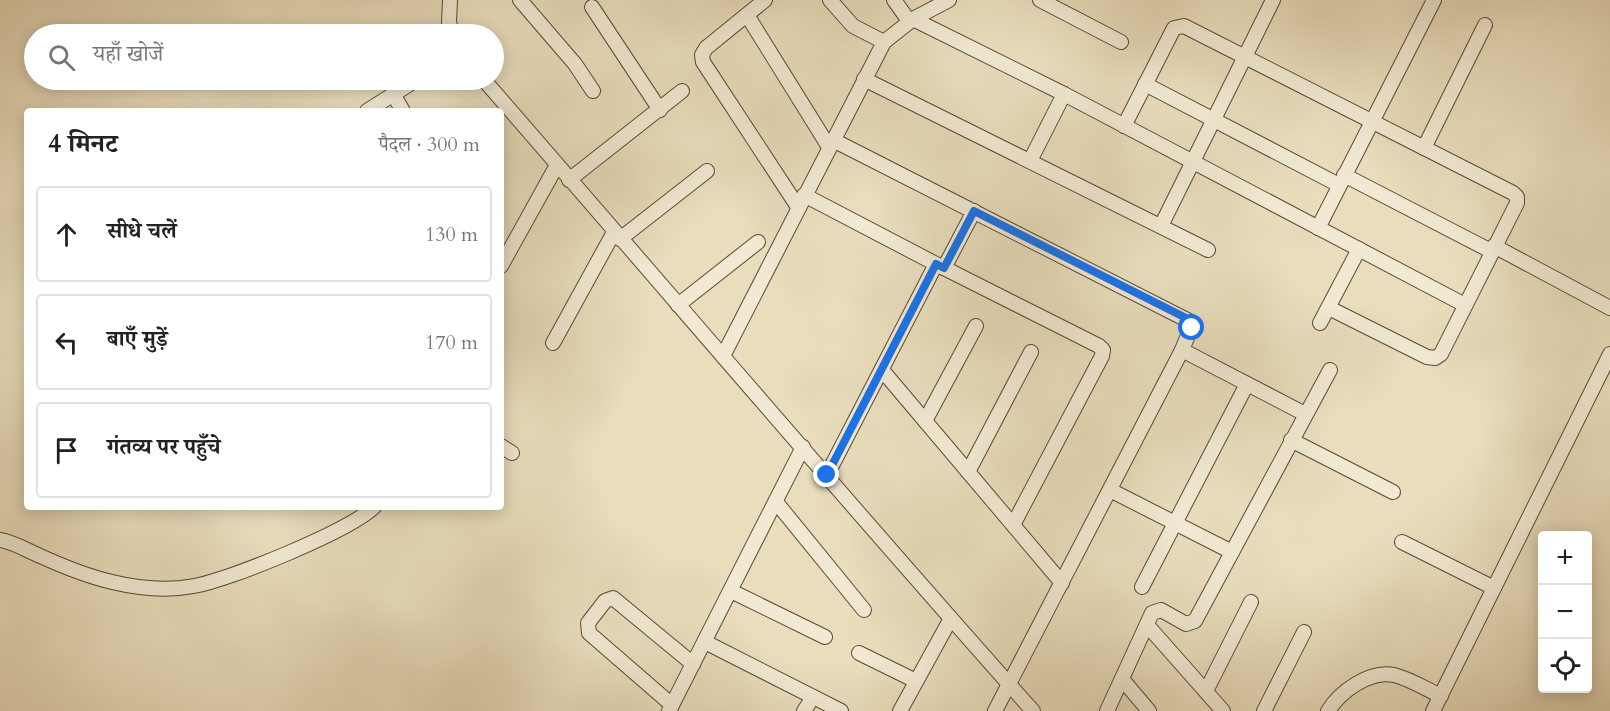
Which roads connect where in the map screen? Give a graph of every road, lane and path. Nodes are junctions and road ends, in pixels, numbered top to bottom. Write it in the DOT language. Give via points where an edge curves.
graph roads {
  1 [pos="450,0"];
  2 [pos="520,0"];
  3 [pos="765,0"];
  4 [pos="830,0"];
  5 [pos="894,0"];
  6 [pos="949,0"];
  7 [pos="1040,0"];
  8 [pos="1272,0"];
  9 [pos="1434,0"];
  10 [pos="592,7"];
  11 [pos="747,15"];
  12 [pos="911,20"];
  13 [pos="450,24"];
  14 [pos="1485,25"];
  15 [pos="884,42"];
  16 [pos="1121,42"];
  17 [pos="1245,57"];
  18 [pos="864,79"];
  19 [pos="1145,84"];
  20 [pos="400,90"];
  21 [pos="492,90"];
  22 [pos="593,91"];
  23 [pos="682,91"];
  24 [pos="393,94"];
  25 [pos="1064,94"];
  26 [pos="372,108"];
  27 [pos="401,108"];
  28 [pos="660,110"];
  29 [pos="1215,119"];
  30 [pos="1372,121"];
  31 [pos="1124,126"];
  32 [pos="831,143"];
  33 [pos="1424,147"];
  34 [pos="1030,159"];
  35 [pos="1193,164"];
  36 [pos="556,165"];
  37 [pos="707,171"];
  38 [pos="569,180"];
  39 [pos="1342,180"];
  40 [pos="801,201"];
  41 [pos="974,211"];
  42 [pos="1161,226"];
  43 [pos="1318,228"];
  44 [pos="617,235"];
  45 [pos="758,242"];
  46 [pos="1493,248"];
  47 [pos="1359,249"];
  48 [pos="1208,250"];
  49 [pos="504,255"];
  50 [pos="940,266"];
  51 [pos="678,305"];
  52 [pos="1465,305"];
  53 [pos="1329,308"];
  54 [pos="1610,308"];
  55 [pos="1320,323"];
  56 [pos="976,326"];
  57 [pos="554,343"];
  58 [pos="1182,350"];
  59 [pos="1031,352"];
  60 [pos="1610,354"];
  61 [pos="723,356"];
  62 [pos="882,370"];
  63 [pos="1330,370"];
  64 [pos="1247,384"];
  65 [pos="1305,414"];
  66 [pos="925,420"];
  67 [pos="1291,440"];
  68 [pos="803,447"];
  69 [pos="968,471"];
  70 [pos="827,475"];
  71 [pos="1110,490"];
  72 [pos="1393,492"];
  73 [pos="776,502"];
  74 [pos="370,510"];
  75 [pos="1174,522"];
  76 [pos="1013,525"];
  77 [pos="0,540"];
  78 [pos="1402,542"];
  79 [pos="1233,552"];
  80 [pos="1062,583"];
  81 [pos="1142,587"];
  82 [pos="1494,588"];
  83 [pos="731,591"];
  84 [pos="1251,602"];
  85 [pos="864,610"];
  86 [pos="951,620"];
  87 [pos="1147,625"];
  88 [pos="1304,632"];
  89 [pos="825,637"];
  90 [pos="705,642"];
  91 [pos="859,652"];
  92 [pos="693,664"];
  93 [pos="1122,679"];
  94 [pos="916,681"];
  95 [pos="1010,685"];
  96 [pos="1206,691"];
  97 [pos="813,696"];
  98 [pos="1441,696"];
  99 [pos="671,709"];
  100 [pos="804,711"];
  101 [pos="841,711"];
  102 [pos="900,711"];
  103 [pos="995,711"];
  104 [pos="1033,711"];
  105 [pos="1107,711"];
  106 [pos="1149,711"];
  107 [pos="1223,711"];
  108 [pos="1264,711"];
  109 [pos="1328,711"];
  110 [pos="1433,711"];
  1 -- 13 [label="street"];
  2 -- 22 [label="street"];
  3 -- 11 [label="street"];
  4 -- 15 [label="street" via="853,26"];
  5 -- 12 [label="street"];
  6 -- 12 [label="street"];
  7 -- 16 [label="street"];
  8 -- 17 [label="street"];
  9 -- 30 [label="street"];
  10 -- 28 [label="street"];
  11 -- 32 [label="street"];
  11 -- 40 [label="street" via="706,48 703,62"];
  12 -- 15 [label="street"];
  12 -- 25 [label="street"];
  14 -- 33 [label="street"];
  15 -- 18 [label="street"];
  17 -- 19 [label="street" via="1177,25"];
  17 -- 29 [label="street"];
  17 -- 30 [label="street"];
  18 -- 32 [label="street"];
  18 -- 34 [label="street"];
  19 -- 29 [label="street"];
  19 -- 31 [label="street"];
  20 -- 24 [label="street"];
  21 -- 36 [label="street"];
  23 -- 28 [label="street"];
  24 -- 26 [label="street"];
  24 -- 27 [label="street"];
  25 -- 31 [label="street"];
  25 -- 34 [label="street"];
  28 -- 38 [label="street"];
  29 -- 35 [label="street"];
  29 -- 39 [label="street"];
  30 -- 33 [label="street"];
  30 -- 39 [label="street"];
  31 -- 35 [label="street"];
  32 -- 40 [label="street"];
  32 -- 41 [label="street"];
  33 -- 46 [label="street" via="1517,197"];
  34 -- 42 [label="street"];
  35 -- 42 [label="street"];
  35 -- 43 [label="street"];
  36 -- 38 [label="street"];
  36 -- 49 [label="street"];
  37 -- 44 [label="street"];
  38 -- 44 [label="street"];
  39 -- 43 [label="street"];
  39 -- 46 [label="street"];
  40 -- 50 [label="street"];
  40 -- 61 [label="street"];
  41 -- 50 [label="street"];
  41 -- 58 [label="street" via="1190,320 1192,328"];
  42 -- 48 [label="street"];
  43 -- 47 [label="street"];
  44 -- 51 [label="street"];
  44 -- 57 [label="street"];
  45 -- 51 [label="street"];
  46 -- 52 [label="street"];
  46 -- 54 [label="street"];
  47 -- 52 [label="street"];
  47 -- 53 [label="street"];
  50 -- 62 [label="street"];
  50 -- 76 [label="street" via="1103,350"];
  51 -- 61 [label="street"];
  52 -- 53 [label="street" via="1441,354 1435,358"];
  53 -- 55 [label="street"];
  56 -- 66 [label="street"];
  58 -- 64 [label="street"];
  58 -- 71 [label="street"];
  59 -- 69 [label="street"];
  60 -- 82 [label="street"];
  61 -- 68 [label="street"];
  62 -- 66 [label="street"];
  62 -- 70 [label="street"];
  63 -- 65 [label="street"];
  64 -- 65 [label="street"];
  64 -- 75 [label="street"];
  65 -- 67 [label="street"];
  66 -- 69 [label="street"];
  67 -- 72 [label="street"];
  67 -- 79 [label="street"];
  68 -- 70 [label="street"];
  68 -- 73 [label="street"];
  69 -- 76 [label="street"];
  70 -- 86 [label="street"];
  71 -- 75 [label="street"];
  71 -- 80 [label="street"];
  73 -- 83 [label="street"];
  73 -- 85 [label="street"];
  74 -- 77 [label="street" via="320,538 211,581 183,588 113,582"];
  75 -- 79 [label="street"];
  75 -- 81 [label="street"];
  76 -- 80 [label="street"];
  78 -- 82 [label="street"];
  79 -- 87 [label="street" via="1195,621 1186,624 1156,610"];
  80 -- 95 [label="street"];
  82 -- 98 [label="street"];
  83 -- 89 [label="street"];
  83 -- 90 [label="street"];
  84 -- 96 [label="street"];
  86 -- 94 [label="street"];
  86 -- 95 [label="street"];
  87 -- 93 [label="street"];
  87 -- 96 [label="street"];
  88 -- 108 [label="street"];
  90 -- 92 [label="street"];
  90 -- 97 [label="street"];
  91 -- 94 [label="street"];
  92 -- 99 [label="street"];
  92 -- 99 [label="street" via="613,598 605,601 588,623 589,633"];
  93 -- 105 [label="street"];
  93 -- 106 [label="street"];
  94 -- 102 [label="street"];
  95 -- 103 [label="street"];
  95 -- 104 [label="street"];
  96 -- 107 [label="street"];
  97 -- 100 [label="street"];
  97 -- 101 [label="street"];
  98 -- 109 [label="street" via="1402,678 1382,675 1338,695"];
  98 -- 110 [label="street"];
}
